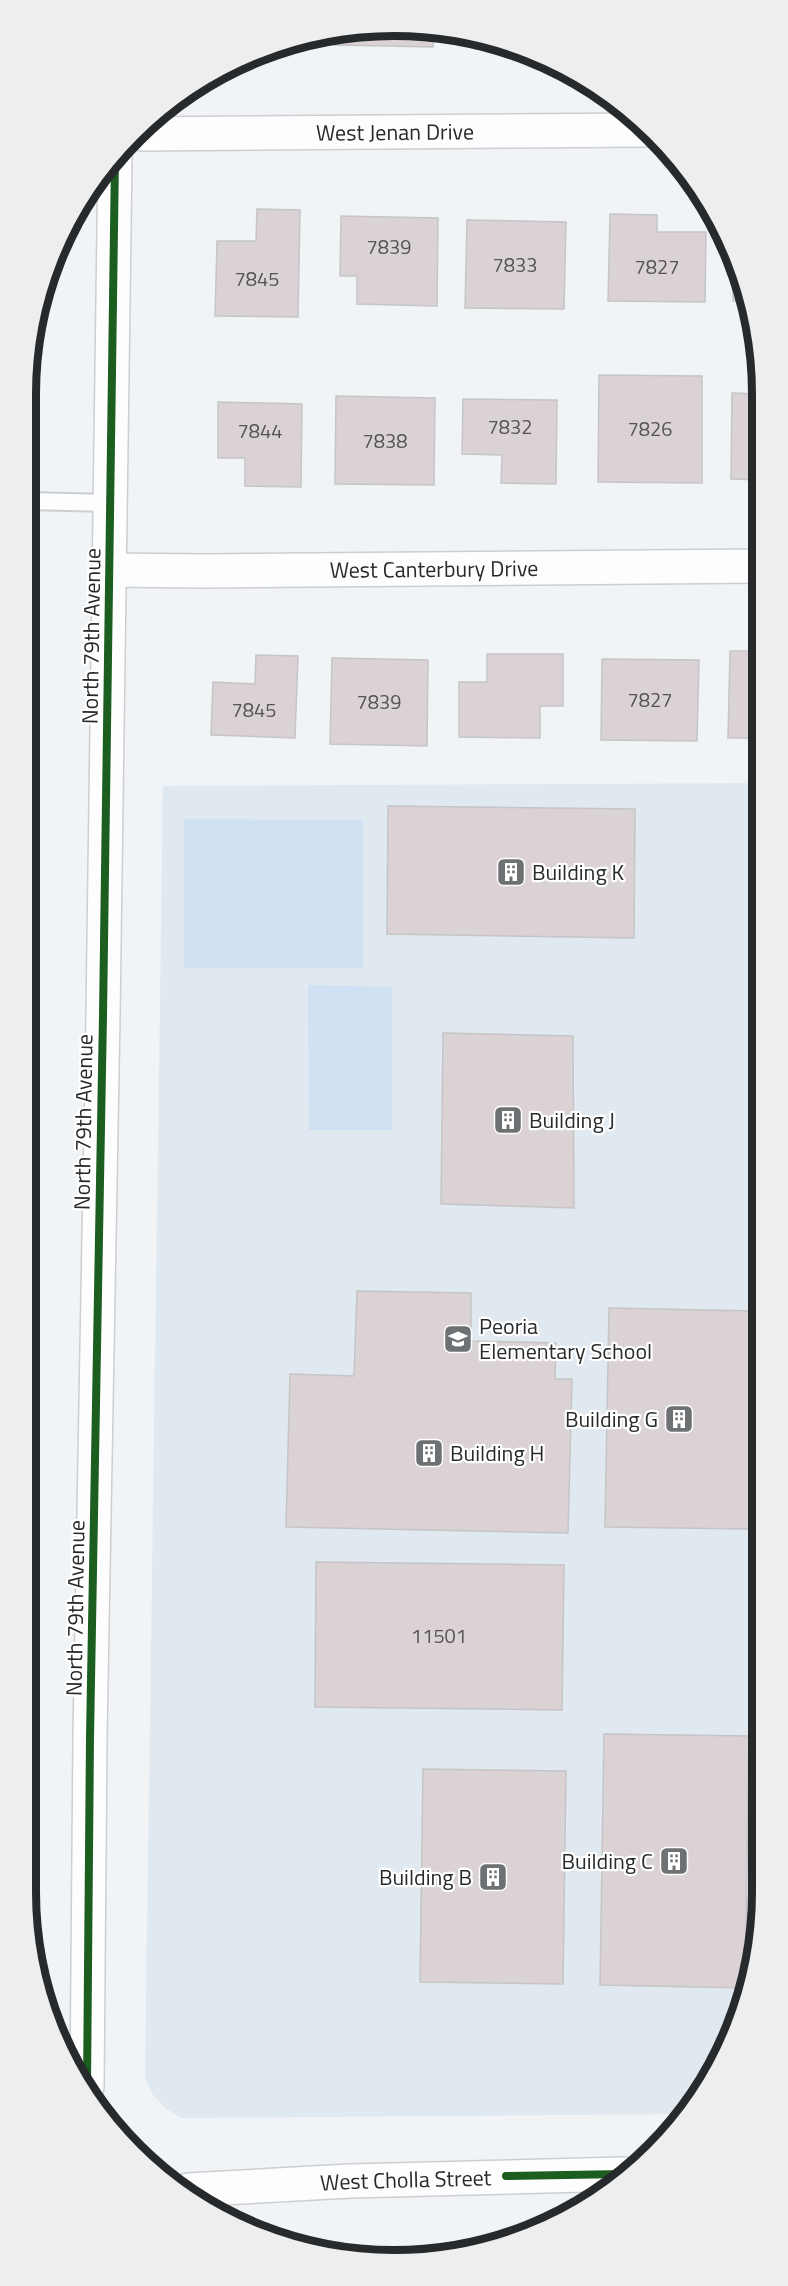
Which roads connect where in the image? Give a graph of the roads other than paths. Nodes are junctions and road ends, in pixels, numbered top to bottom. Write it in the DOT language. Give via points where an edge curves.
graph roads {
  1 [pos="635,130"];
  2 [pos="148,134"];
  3 [pos="115,170"];
  4 [pos="36,501"];
  5 [pos="110,503"];
  6 [pos="752,566"];
  7 [pos="110,570"];
  8 [pos="87,2076"];
  9 [pos="614,2174"];
  10 [pos="195,2190"];
  1 -- 2 [label="street, West Jenan Drive"];
  3 -- 5 [label="street, North 79th Avenue"];
  4 -- 5 [label="lane"];
  5 -- 7 [label="street, North 79th Avenue"];
  6 -- 7 [label="street, West Canterbury Drive"];
  7 -- 8 [label="street, North 79th Avenue"];
  9 -- 10 [label="street, West Cholla Street"];
}
